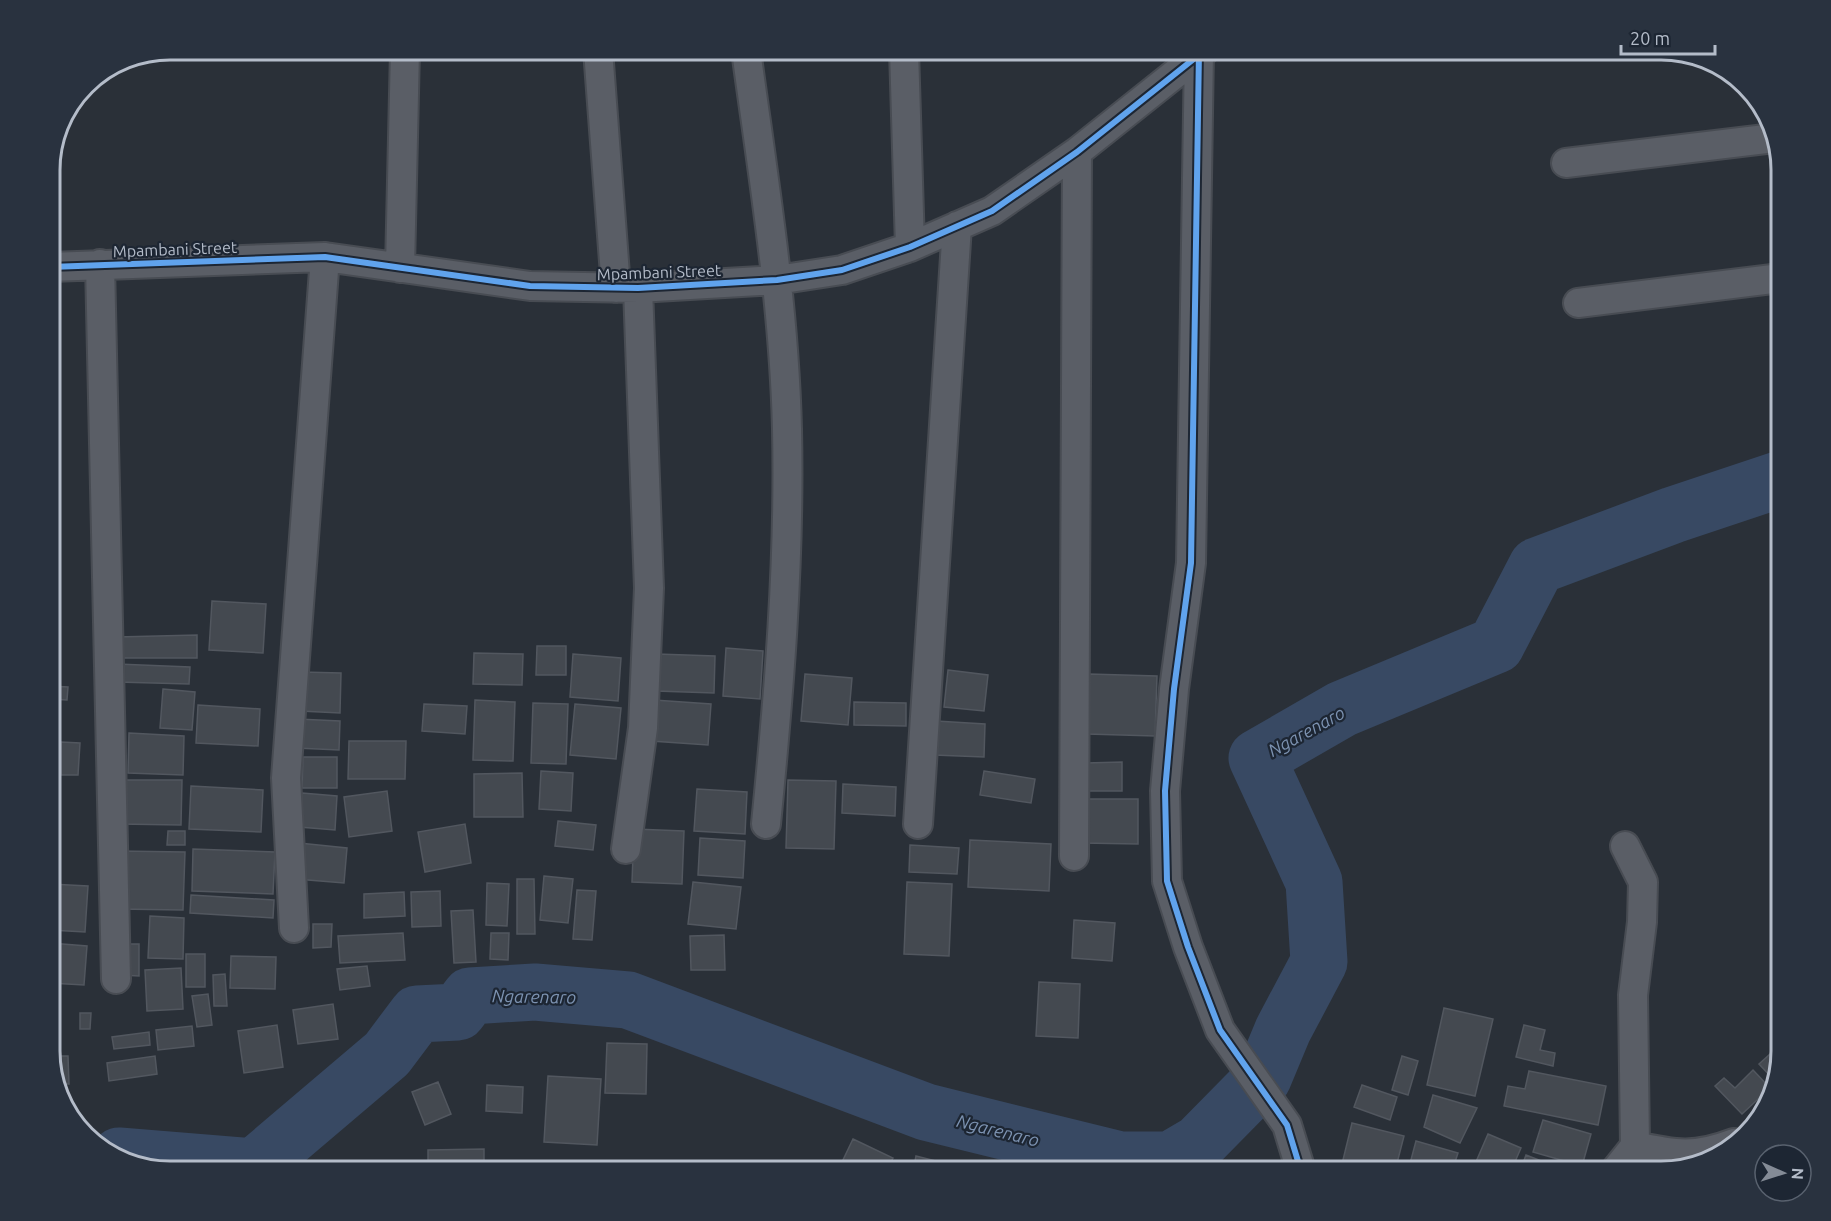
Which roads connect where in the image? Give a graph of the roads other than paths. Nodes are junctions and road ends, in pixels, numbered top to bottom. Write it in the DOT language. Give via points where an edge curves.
graph roads {
  1 [pos="405,60"];
  2 [pos="599,60"];
  3 [pos="748,60"];
  4 [pos="904,60"];
  5 [pos="1190,60"];
  6 [pos="1201,60"];
  7 [pos="1766,139"];
  8 [pos="1077,152"];
  9 [pos="1566,163"];
  10 [pos="957,226"];
  11 [pos="910,247"];
  12 [pos="325,257"];
  13 [pos="100,264"];
  14 [pos="60,266"];
  15 [pos="399,268"];
  16 [pos="777,280"];
  17 [pos="1771,280"];
  18 [pos="627,288"];
  19 [pos="1578,303"];
  20 [pos="766,824"];
  21 [pos="918,824"];
  22 [pos="1625,846"];
  23 [pos="626,849"];
  24 [pos="1074,856"];
  25 [pos="294,928"];
  26 [pos="116,979"];
  27 [pos="1635,1146"];
  28 [pos="1699,1154"];
  29 [pos="1298,1161"];
  30 [pos="1623,1161"];
  1 -- 15 [label="street"];
  2 -- 18 [label="street"];
  3 -- 16 [label="street"];
  4 -- 11 [label="street"];
  5 -- 8 [label="street, Mpambani Street"];
  6 -- 29 [label="street" via="1191,563 1165,791 1167,881 1220,1030 1287,1125"];
  7 -- 9 [label="street"];
  8 -- 10 [label="street, Mpambani Street" via="992,211"];
  8 -- 24 [label="street"];
  10 -- 11 [label="street, Mpambani Street"];
  10 -- 21 [label="street"];
  11 -- 16 [label="street, Mpambani Street" via="842,270"];
  12 -- 13 [label="street, Mpambani Street"];
  12 -- 15 [label="street, Mpambani Street"];
  12 -- 25 [label="street" via="286,778"];
  13 -- 14 [label="street, Mpambani Street"];
  13 -- 26 [label="street"];
  15 -- 18 [label="street, Mpambani Street" via="530,286"];
  16 -- 18 [label="street, Mpambani Street"];
  16 -- 20 [label="street" via="787,429 784,584 779,695"];
  17 -- 19 [label="street"];
  18 -- 23 [label="street" via="649,588 643,728"];
  22 -- 27 [label="street" via="1643,882 1633,995"];
  27 -- 28 [label="street"];
  27 -- 30 [label="street"];
}
